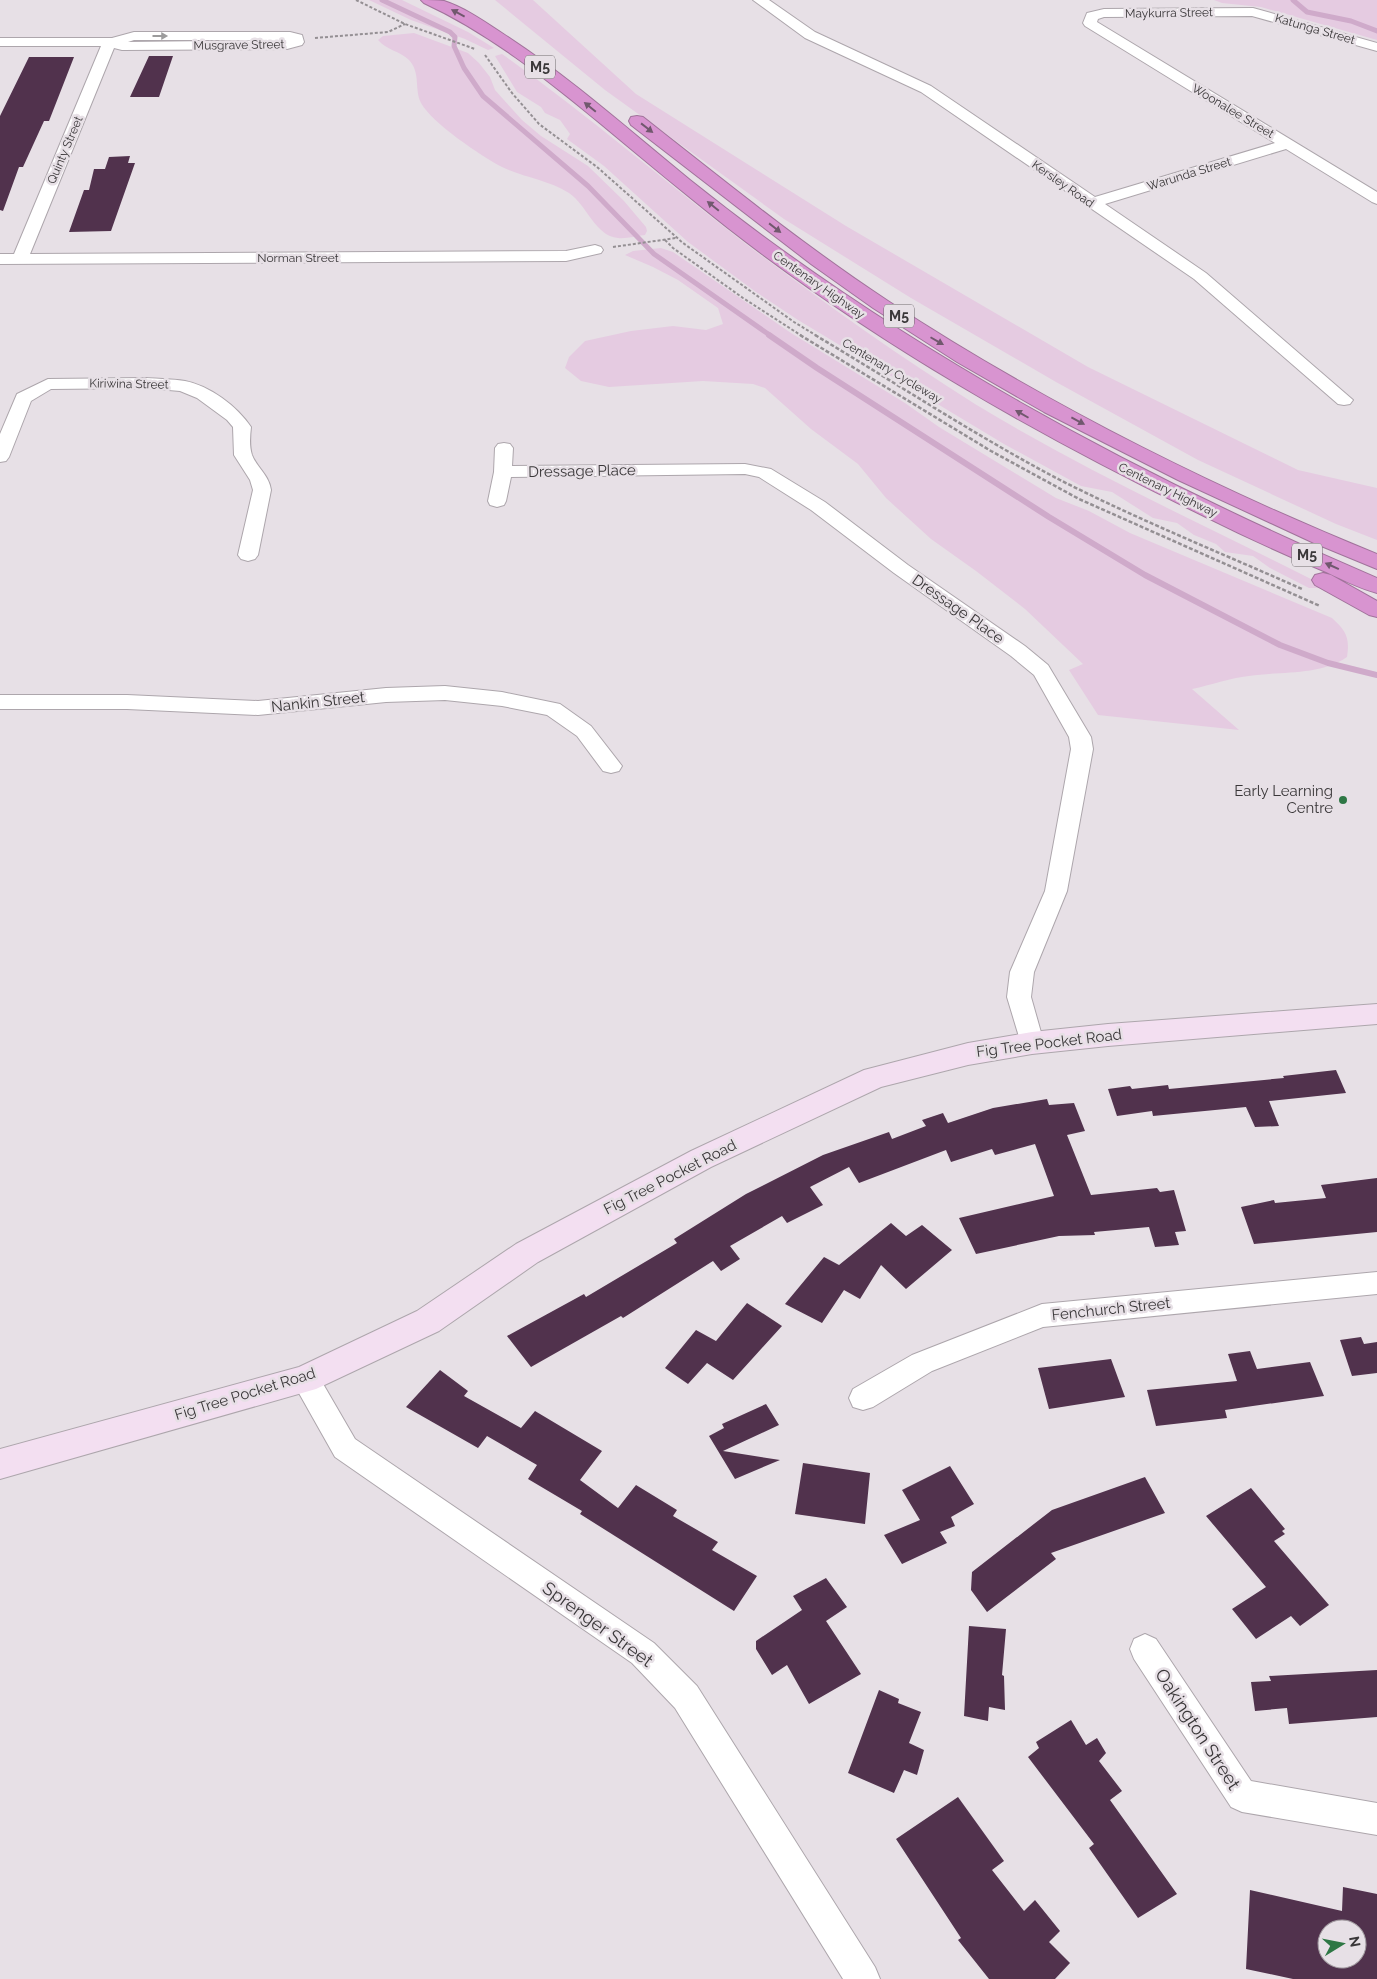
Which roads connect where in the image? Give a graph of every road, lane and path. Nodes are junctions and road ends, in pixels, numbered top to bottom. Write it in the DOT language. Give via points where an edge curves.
graph roads {
  1 [pos="356,0"];
  2 [pos="429,0"];
  3 [pos="464,0"];
  4 [pos="760,0"];
  5 [pos="1253,12"];
  6 [pos="1090,23"];
  7 [pos="405,24"];
  8 [pos="297,40"];
  9 [pos="0,42"];
  10 [pos="111,42"];
  11 [pos="1377,47"];
  12 [pos="608,98"];
  13 [pos="624,110"];
  14 [pos="1288,144"];
  15 [pos="1377,199"];
  16 [pos="1091,203"];
  17 [pos="676,238"];
  18 [pos="665,240"];
  19 [pos="618,246"];
  20 [pos="595,250"];
  21 [pos="0,259"];
  22 [pos="20,259"];
  23 [pos="1344,400"];
  24 [pos="504,448"];
  25 [pos="0,457"];
  26 [pos="503,472"];
  27 [pos="497,501"];
  28 [pos="1236,524"];
  29 [pos="248,554"];
  30 [pos="1377,562"];
  31 [pos="1377,586"];
  32 [pos="1308,592"];
  33 [pos="1321,606"];
  34 [pos="1377,610"];
  35 [pos="0,702"];
  36 [pos="611,766"];
  37 [pos="1377,1014"];
  38 [pos="1032,1043"];
  39 [pos="1377,1283"];
  40 [pos="305,1379"];
  41 [pos="863,1398"];
  42 [pos="0,1464"];
  43 [pos="1145,1648"];
  44 [pos="1377,1819"];
  45 [pos="863,1979"];
  1 -- 7 [label="path"];
  28 -- 2 [label="highway, Centenary Highway / M5, one-way" via="1021,414 874,324 755,240 526,56 486,29"];
  3 -- 12 [label="highway, M5" via="526,35"];
  4 -- 16 [label="street, Kersley Road" via="810,35 926,89"];
  5 -- 6 [label="street, Maykurra Street" via="1104,14 1092,16"];
  5 -- 11 [label="street, Katunga Street"];
  6 -- 14 [label="street, Woonalee Street"];
  7 -- 8 [label="path" via="388,32"];
  7 -- 17 [label="path, Centenary Cycleway" via="460,43 486,56 539,124 597,167"];
  8 -- 10 [label="street, Musgrave Street" via="290,36 134,36"];
  9 -- 10 [label="street, Musgrave Street"];
  10 -- 22 [label="street, Quinty Street"];
  13 -- 30 [label="highway, Centenary Highway / M5, one-way" via="794,243 929,336 1072,418 1170,469"];
  14 -- 15 [label="street, Woonalee Street"];
  14 -- 16 [label="street, Warunda Street"];
  16 -- 23 [label="street, Kersley Road" via="1200,276"];
  17 -- 18 [label="path"];
  17 -- 32 [label="path, Centenary Cycleway" via="794,322 1033,465 1120,509"];
  18 -- 19 [label="path"];
  18 -- 33 [label="path" via="742,298 999,455 1079,499"];
  20 -- 22 [label="street, Norman Street" via="566,256"];
  21 -- 22 [label="street, Norman Street"];
  24 -- 26 [label="street"];
  25 -- 29 [label="street, Kiriwina Street" via="23,398 48,384 183,386 203,394 233,416 242,427 244,456 260,479 262,490"];
  26 -- 27 [label="street"];
  26 -- 38 [label="street, Dressage Place" via="745,469 765,473 818,506 1041,670 1080,736 1082,749 1056,890 1022,972 1019,997"];
  31 -- 28 [label="highway, Centenary Highway / M5, one-way"];
  28 -- 34 [label="highway" via="1268,551"];
  35 -- 36 [label="street, Nankin Street" via="127,702 258,708 386,695 445,693 553,709 584,731"];
  37 -- 38 [label="main road, Fig Tree Pocket Road"];
  38 -- 40 [label="main road, Fig Tree Pocket Road" via="968,1054 874,1078 692,1164 527,1253 428,1320"];
  39 -- 41 [label="street, Fenchurch Street" via="1042,1316 922,1363"];
  40 -- 42 [label="main road, Fig Tree Pocket Road"];
  40 -- 45 [label="street, Sprenger Street" via="345,1448 643,1653 686,1697"];
  43 -- 44 [label="street, Oakington Street" via="1242,1796"];
}
